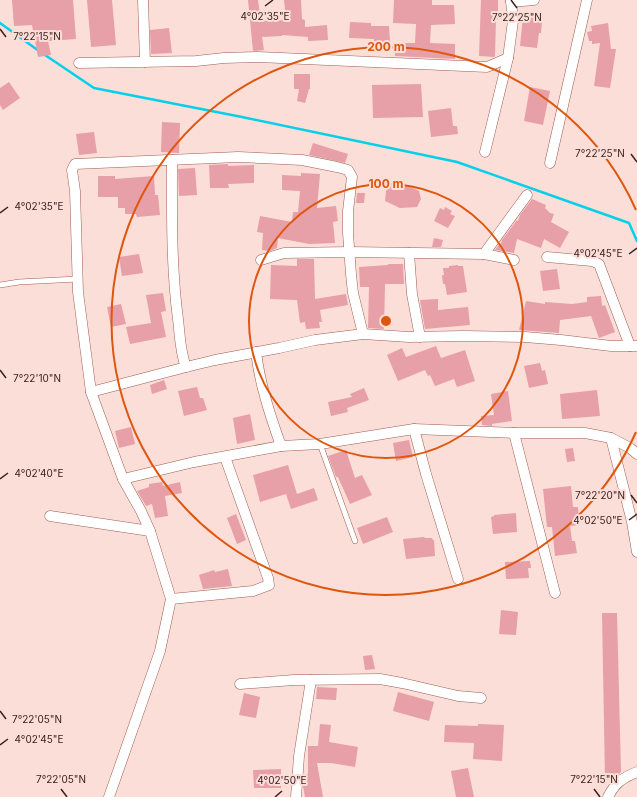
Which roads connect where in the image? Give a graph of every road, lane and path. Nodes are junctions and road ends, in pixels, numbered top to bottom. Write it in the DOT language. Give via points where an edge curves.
graph roads {
  1 [pos="143,0"];
  2 [pos="534,0"];
  3 [pos="585,0"];
  4 [pos="511,1"];
  5 [pos="508,58"];
  6 [pos="145,62"];
  7 [pos="79,63"];
  8 [pos="485,152"];
  9 [pos="172,160"];
  10 [pos="550,163"];
  11 [pos="528,195"];
  12 [pos="350,252"];
  13 [pos="409,253"];
  14 [pos="484,254"];
  15 [pos="547,257"];
  16 [pos="261,260"];
  17 [pos="514,260"];
  18 [pos="78,279"];
  19 [pos="0,285"];
  20 [pos="363,334"];
  21 [pos="420,337"];
  22 [pos="633,346"];
  23 [pos="256,352"];
  24 [pos="186,367"];
  25 [pos="91,392"];
  26 [pos="414,429"];
  27 [pos="514,433"];
  28 [pos="611,438"];
  29 [pos="320,444"];
  30 [pos="281,446"];
  31 [pos="637,454"];
  32 [pos="225,457"];
  33 [pos="123,479"];
  34 [pos="50,516"];
  35 [pos="150,531"];
  36 [pos="355,541"];
  37 [pos="637,552"];
  38 [pos="458,579"];
  39 [pos="555,593"];
  40 [pos="171,598"];
  41 [pos="310,680"];
  42 [pos="240,684"];
  43 [pos="481,698"];
  44 [pos="637,772"];
  45 [pos="108,797"];
  46 [pos="296,797"];
  47 [pos="608,797"];
  1 -- 6 [label="street"];
  2 -- 4 [label="street"];
  3 -- 10 [label="street"];
  4 -- 5 [label="street" via="512,21"];
  5 -- 6 [label="street" via="487,67 258,57"];
  5 -- 8 [label="street"];
  6 -- 7 [label="street"];
  9 -- 12 [label="street" via="238,157 294,160 348,170 352,177 348,211"];
  9 -- 18 [label="street" via="75,164 72,170"];
  9 -- 24 [label="street" via="173,273 180,345"];
  11 -- 14 [label="street"];
  12 -- 13 [label="street"];
  12 -- 16 [label="street" via="284,253"];
  12 -- 20 [label="street" via="353,293"];
  13 -- 14 [label="street"];
  13 -- 21 [label="street" via="412,294"];
  14 -- 17 [label="street"];
  15 -- 22 [label="street" via="592,260 599,264"];
  18 -- 19 [label="lane"];
  18 -- 25 [label="street"];
  20 -- 21 [label="street"];
  20 -- 23 [label="street" via="315,340"];
  21 -- 22 [label="street" via="525,337"];
  23 -- 24 [label="street"];
  23 -- 30 [label="street" via="263,393"];
  24 -- 25 [label="street"];
  25 -- 33 [label="street"];
  26 -- 27 [label="street"];
  26 -- 29 [label="street"];
  26 -- 38 [label="street"];
  27 -- 28 [label="street" via="585,433"];
  27 -- 39 [label="street"];
  28 -- 31 [label="street"];
  28 -- 37 [label="street"];
  29 -- 30 [label="street"];
  29 -- 36 [label="lane"];
  30 -- 32 [label="street"];
  32 -- 33 [label="street"];
  32 -- 40 [label="street" via="269,585 253,591"];
  33 -- 35 [label="street"];
  34 -- 35 [label="street"];
  35 -- 40 [label="street"];
  40 -- 45 [label="street" via="160,651"];
  41 -- 42 [label="street"];
  41 -- 43 [label="street" via="380,679 458,696"];
  41 -- 46 [label="street"];
  44 -- 47 [label="street" via="626,776 613,786"];
}
